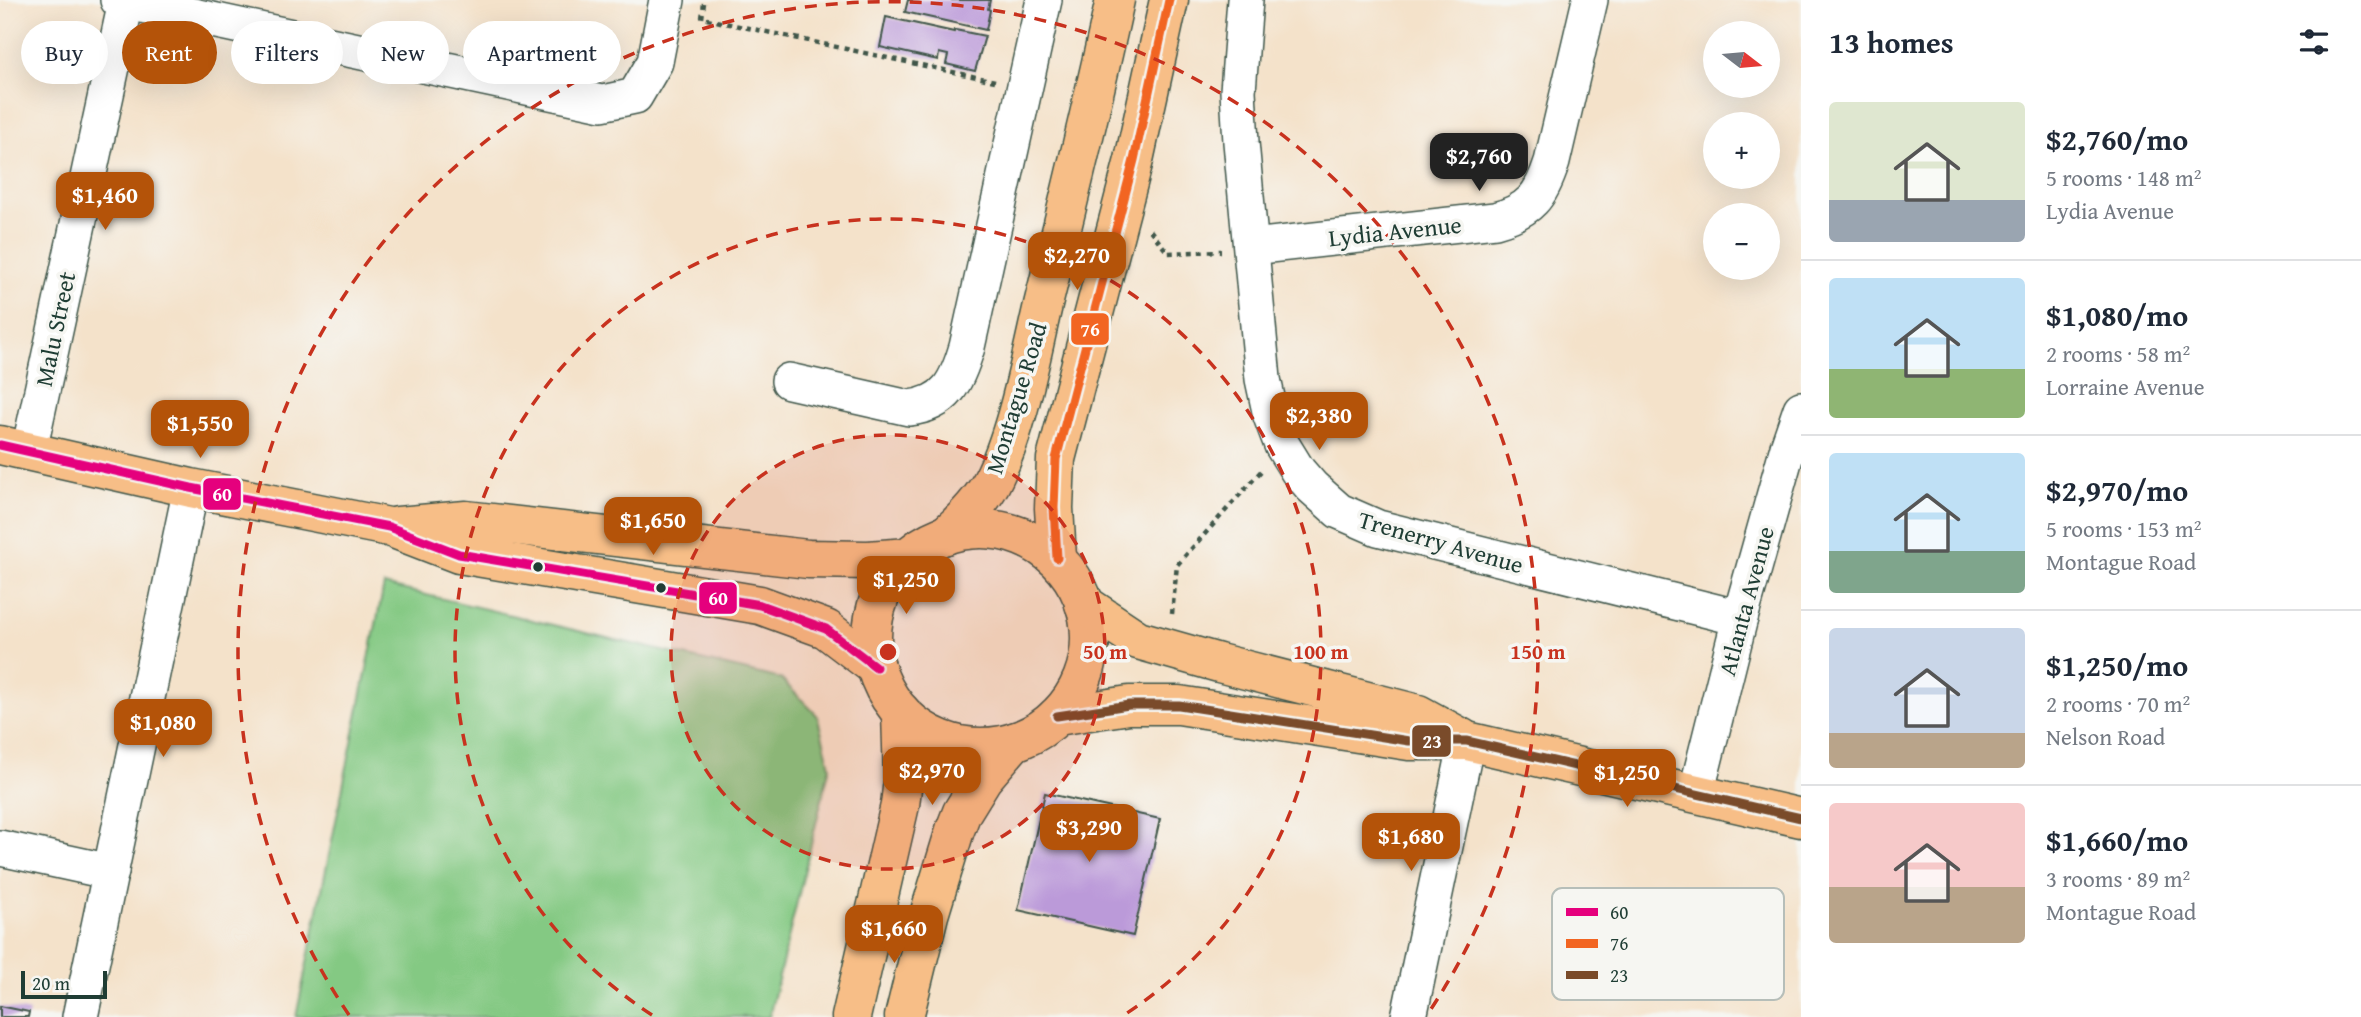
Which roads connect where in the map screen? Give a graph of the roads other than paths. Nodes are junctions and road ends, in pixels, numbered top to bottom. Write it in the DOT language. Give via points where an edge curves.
graph roads {
  1 [pos="667,0"];
  2 [pos="1044,0"];
  3 [pos="1115,0"];
  4 [pos="1169,0"];
  5 [pos="1245,0"];
  6 [pos="1590,0"];
  7 [pos="122,1"];
  8 [pos="1252,247"];
  9 [pos="789,381"];
  10 [pos="1801,409"];
  11 [pos="14,448"];
  12 [pos="191,488"];
  13 [pos="389,527"];
  14 [pos="946,535"];
  15 [pos="909,557"];
  16 [pos="1057,558"];
  17 [pos="1084,604"];
  18 [pos="1741,618"];
  19 [pos="876,667"];
  20 [pos="901,712"];
  21 [pos="1057,716"];
  22 [pos="1467,741"];
  23 [pos="1014,742"];
  24 [pos="1696,794"];
  25 [pos="1801,818"];
  26 [pos="0,848"];
  27 [pos="111,872"];
  28 [pos="80,1017"];
  29 [pos="851,1017"];
  30 [pos="904,1017"];
  31 [pos="1409,1017"];
  1 -- 7 [label="street" via="654,62 635,96 602,103"];
  2 -- 9 [label="street" via="967,347 961,370 949,389 924,407 909,408"];
  3 -- 14 [label="main road, Montague Road" via="1004,453 980,499"];
  4 -- 16 [label="main road, Montague Road" via="1134,160 1056,459"];
  5 -- 8 [label="street, Trenerry Avenue" via="1238,91"];
  6 -- 8 [label="street, Lydia Avenue" via="1552,162 1546,181 1527,207 1495,220"];
  7 -- 11 [label="street, Malu Street"];
  8 -- 18 [label="street, Trenerry Avenue" via="1263,379 1271,416 1298,471 1339,511 1414,538"];
  10 -- 18 [label="street, Atlanta Avenue"];
  11 -- 12 [label="main road"];
  12 -- 13 [label="main road"];
  12 -- 27 [label="street"];
  13 -- 15 [label="main road" via="466,520 808,559"];
  13 -- 19 [label="main road" via="458,554 760,605 826,629"];
  14 -- 15 [label="main road"];
  14 -- 16 [label="main road" via="972,530 1011,533"];
  15 -- 19 [label="main road" via="890,580 877,607"];
  16 -- 17 [label="main road"];
  17 -- 21 [label="main road" via="1090,644 1086,664 1070,701"];
  17 -- 22 [label="main road" via="1138,640 1418,714"];
  18 -- 24 [label="street, Atlanta Avenue"];
  19 -- 20 [label="main road"];
  20 -- 23 [label="main road" via="928,735 962,747 997,748"];
  20 -- 29 [label="main road" via="900,805"];
  21 -- 22 [label="main road" via="1129,705 1179,705 1409,741"];
  21 -- 23 [label="main road"];
  22 -- 24 [label="main road"];
  22 -- 31 [label="street"];
  23 -- 30 [label="main road" via="962,811 929,915"];
  24 -- 25 [label="main road"];
  26 -- 27 [label="street"];
  27 -- 28 [label="street"];
}
